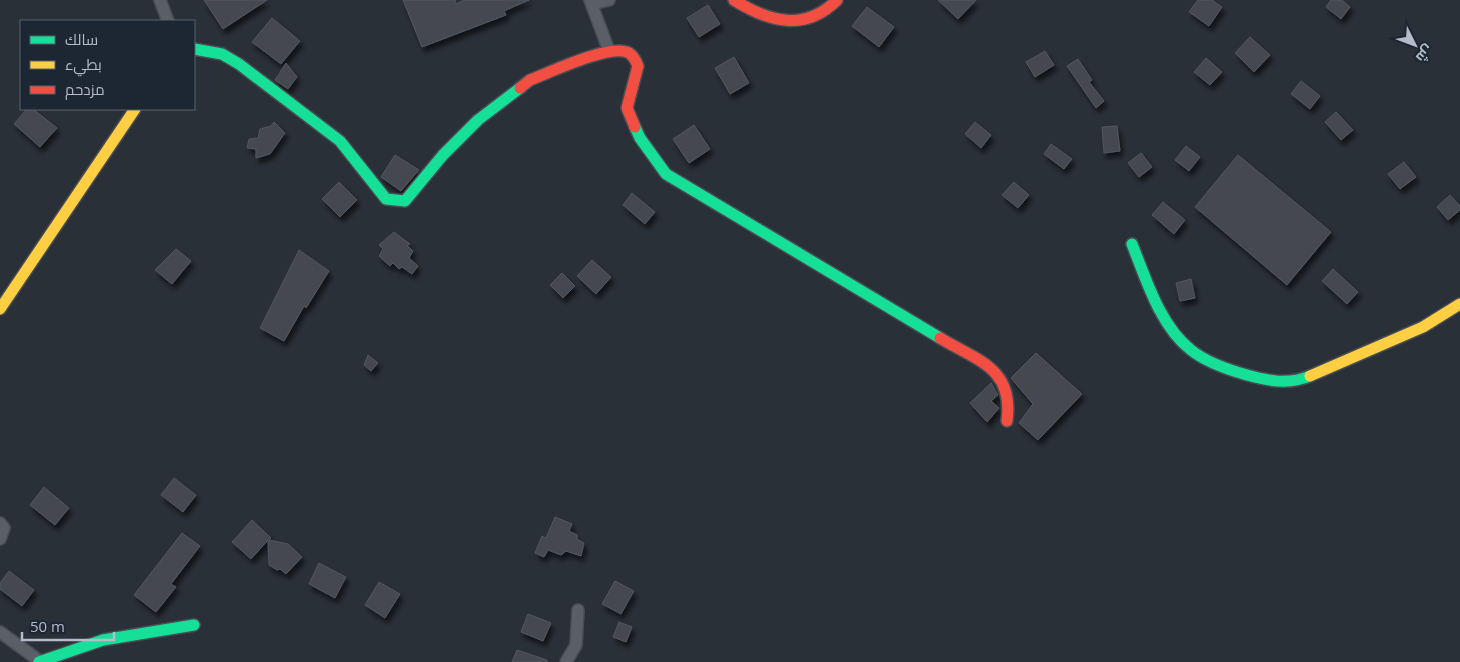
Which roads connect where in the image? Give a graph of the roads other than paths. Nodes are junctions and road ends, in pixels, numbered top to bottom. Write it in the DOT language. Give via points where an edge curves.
graph roads {
  1 [pos="160,0"];
  2 [pos="609,0"];
  3 [pos="734,0"];
  4 [pos="837,0"];
  5 [pos="591,2"];
  6 [pos="168,20"];
  7 [pos="195,49"];
  8 [pos="609,51"];
  9 [pos="134,110"];
  10 [pos="1132,244"];
  11 [pos="1460,304"];
  12 [pos="0,309"];
  13 [pos="1007,421"];
  14 [pos="0,522"];
  15 [pos="0,538"];
  16 [pos="578,610"];
  17 [pos="194,625"];
  18 [pos="0,632"];
  19 [pos="40,662"];
  20 [pos="566,662"];
  1 -- 6 [label="street"];
  2 -- 5 [label="street"];
  3 -- 4 [label="street" via="747,10 795,21 824,13"];
  5 -- 8 [label="street"];
  7 -- 8 [label="street" via="222,54 340,141 380,194 391,201 405,201 478,120 530,80"];
  8 -- 13 [label="street" via="629,53 636,60 638,66 627,108 640,138 666,174 976,357 1000,379 1008,395"];
  9 -- 12 [label="street"];
  10 -- 11 [label="street" via="1169,325 1191,350 1232,371 1271,382 1296,382 1363,355 1423,328"];
  14 -- 15 [label="street" via="4,528"];
  16 -- 20 [label="street" via="576,645"];
  17 -- 19 [label="street" via="103,640"];
  18 -- 19 [label="street"];
}
